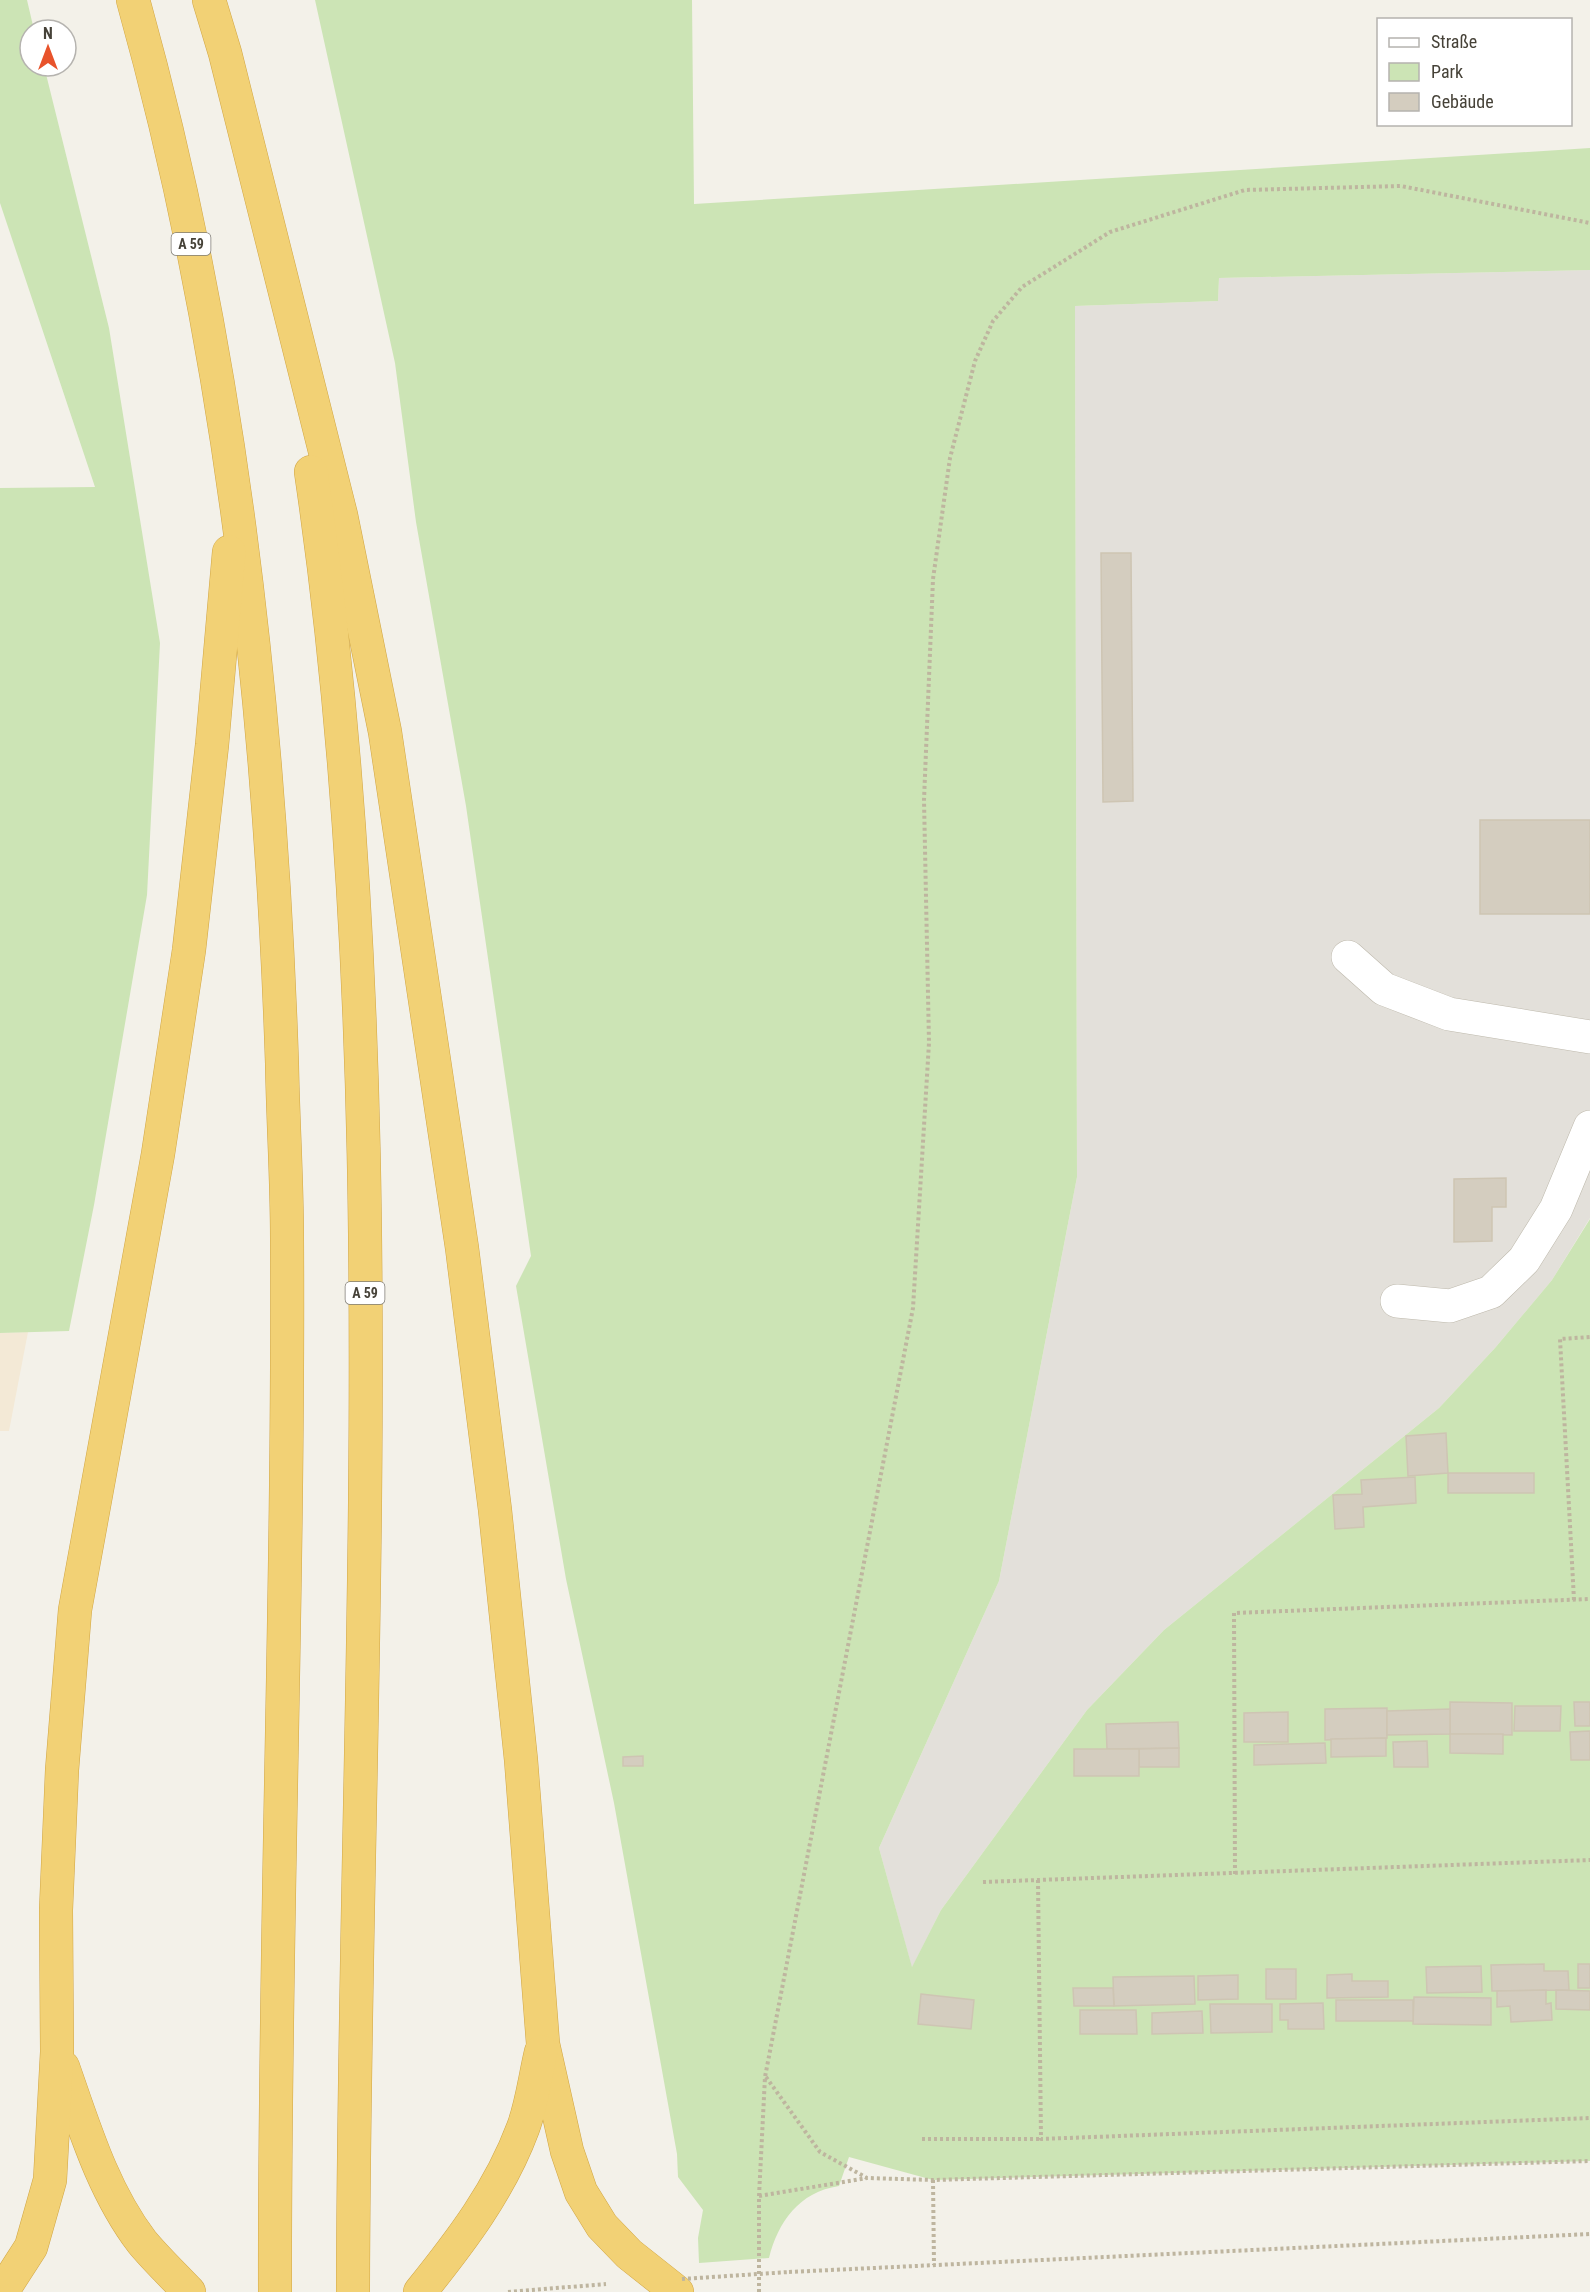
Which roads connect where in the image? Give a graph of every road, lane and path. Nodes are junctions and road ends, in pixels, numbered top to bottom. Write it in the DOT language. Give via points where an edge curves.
graph roads {
  1 [pos="133,0"];
  2 [pos="209,0"];
  3 [pos="1590,223"];
  4 [pos="285,298"];
  5 [pos="234,491"];
  6 [pos="1348,957"];
  7 [pos="1590,1037"];
  8 [pos="1590,1127"];
  9 [pos="1397,1301"];
  10 [pos="1590,1337"];
  11 [pos="1590,1599"];
  12 [pos="1574,1600"];
  13 [pos="1590,1860"];
  14 [pos="1235,1874"];
  15 [pos="1038,1880"];
  16 [pos="983,1882"];
  17 [pos="543,2044"];
  18 [pos="57,2052"];
  19 [pos="765,2077"];
  20 [pos="1590,2118"];
  21 [pos="922,2139"];
  22 [pos="1041,2139"];
  23 [pos="1590,2161"];
  24 [pos="867,2178"];
  25 [pos="933,2180"];
  26 [pos="759,2196"];
  27 [pos="1590,2234"];
  28 [pos="934,2265"];
  29 [pos="673,2284"];
  30 [pos="3,2292"];
  31 [pos="189,2292"];
  32 [pos="274,2292"];
  33 [pos="352,2292"];
  34 [pos="420,2292"];
  35 [pos="509,2292"];
  36 [pos="759,2292"];
  1 -- 5 [label="highway, A 59" via="153,72 205,311"];
  2 -- 4 [label="highway, A 59"];
  3 -- 19 [label="path" via="1401,186 1245,190 1110,232 1022,287 993,321 975,361 950,458 933,579 924,800 929,1043 913,1308"];
  4 -- 17 [label="highway" via="341,515 385,732 462,1248 521,1760"];
  4 -- 33 [label="highway, A 59" via="319,526 342,737 357,950 365,1234 364,1564"];
  5 -- 18 [label="highway" via="189,950 158,1155 75,1610 56,1899"];
  5 -- 32 [label="highway, A 59" via="265,745 278,950 287,1232 286,1562"];
  6 -- 7 [label="lane" via="1384,989 1449,1014"];
  8 -- 9 [label="lane" via="1556,1209 1524,1260 1491,1292 1450,1306"];
  10 -- 12 [label="path" via="1560,1339"];
  11 -- 12 [label="path"];
  12 -- 14 [label="path" via="1234,1613"];
  13 -- 14 [label="path"];
  14 -- 15 [label="path"];
  15 -- 16 [label="path"];
  15 -- 22 [label="path"];
  17 -- 29 [label="highway" via="567,2151 581,2192 602,2226 629,2254"];
  17 -- 34 [label="highway" via="524,2127 500,2181 467,2234"];
  18 -- 30 [label="highway" via="50,2180 31,2247"];
  18 -- 31 [label="highway" via="88,2141 111,2190 142,2241"];
  19 -- 24 [label="path" via="820,2152"];
  19 -- 26 [label="path"];
  20 -- 22 [label="path"];
  21 -- 22 [label="path"];
  23 -- 25 [label="path"];
  24 -- 25 [label="path"];
  24 -- 26 [label="path"];
  25 -- 28 [label="path"];
  26 -- 36 [label="path"];
  27 -- 28 [label="path"];
  28 -- 29 [label="path, bridge" via="789,2272"];
  29 -- 35 [label="path"];
}
